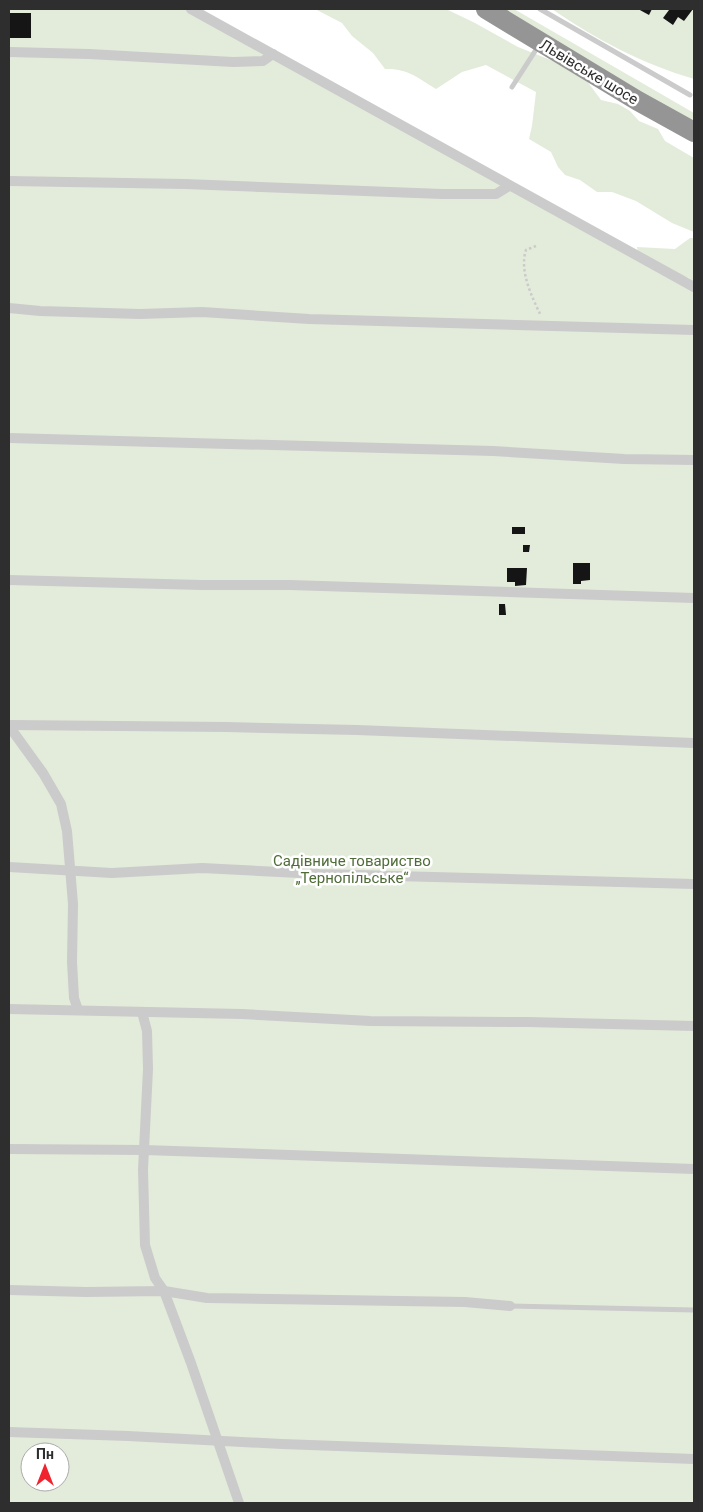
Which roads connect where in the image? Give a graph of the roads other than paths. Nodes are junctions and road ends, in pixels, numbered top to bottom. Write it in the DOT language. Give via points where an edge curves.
graph roads {
  1 [pos="191,9"];
  2 [pos="486,9"];
  3 [pos="540,9"];
  4 [pos="540,42"];
  5 [pos="9,52"];
  6 [pos="273,54"];
  7 [pos="512,88"];
  8 [pos="690,95"];
  9 [pos="694,132"];
  10 [pos="9,181"];
  11 [pos="509,186"];
  12 [pos="694,287"];
  13 [pos="9,308"];
  14 [pos="694,330"];
  15 [pos="9,438"];
  16 [pos="694,460"];
  17 [pos="9,580"];
  18 [pos="694,598"];
  19 [pos="9,725"];
  20 [pos="694,743"];
  21 [pos="9,867"];
  22 [pos="70,870"];
  23 [pos="694,884"];
  24 [pos="9,1009"];
  25 [pos="78,1010"];
  26 [pos="142,1012"];
  27 [pos="694,1026"];
  28 [pos="9,1149"];
  29 [pos="144,1150"];
  30 [pos="694,1169"];
  31 [pos="9,1290"];
  32 [pos="164,1291"];
  33 [pos="510,1306"];
  34 [pos="694,1310"];
  35 [pos="9,1432"];
  36 [pos="217,1439"];
  37 [pos="694,1459"];
  38 [pos="239,1503"];
  1 -- 6 [label="street"];
  2 -- 4 [label="highway, Львівське шосе"];
  3 -- 8 [label="lane"];
  4 -- 7 [label="lane"];
  4 -- 9 [label="highway, Львівське шосе"];
  5 -- 6 [label="street" via="233,62 263,61"];
  6 -- 11 [label="street"];
  10 -- 11 [label="street" via="442,194 496,194"];
  11 -- 12 [label="street"];
  13 -- 14 [label="street"];
  15 -- 16 [label="street" via="493,451"];
  17 -- 18 [label="street"];
  19 -- 20 [label="street" via="301,729"];
  19 -- 22 [label="street" via="61,804"];
  21 -- 22 [label="street"];
  22 -- 23 [label="street" via="112,873 202,868"];
  22 -- 25 [label="street" via="74,998"];
  24 -- 25 [label="street"];
  25 -- 26 [label="street"];
  26 -- 27 [label="street" via="370,1021"];
  26 -- 29 [label="street" via="147,1031 148,1069"];
  28 -- 29 [label="street"];
  29 -- 30 [label="street"];
  29 -- 32 [label="street" via="145,1245 155,1278"];
  31 -- 32 [label="street"];
  32 -- 33 [label="street" via="207,1298 465,1302"];
  32 -- 36 [label="street"];
  33 -- 34 [label="lane"];
  35 -- 36 [label="street"];
  36 -- 37 [label="street"];
  36 -- 38 [label="street"];
}
